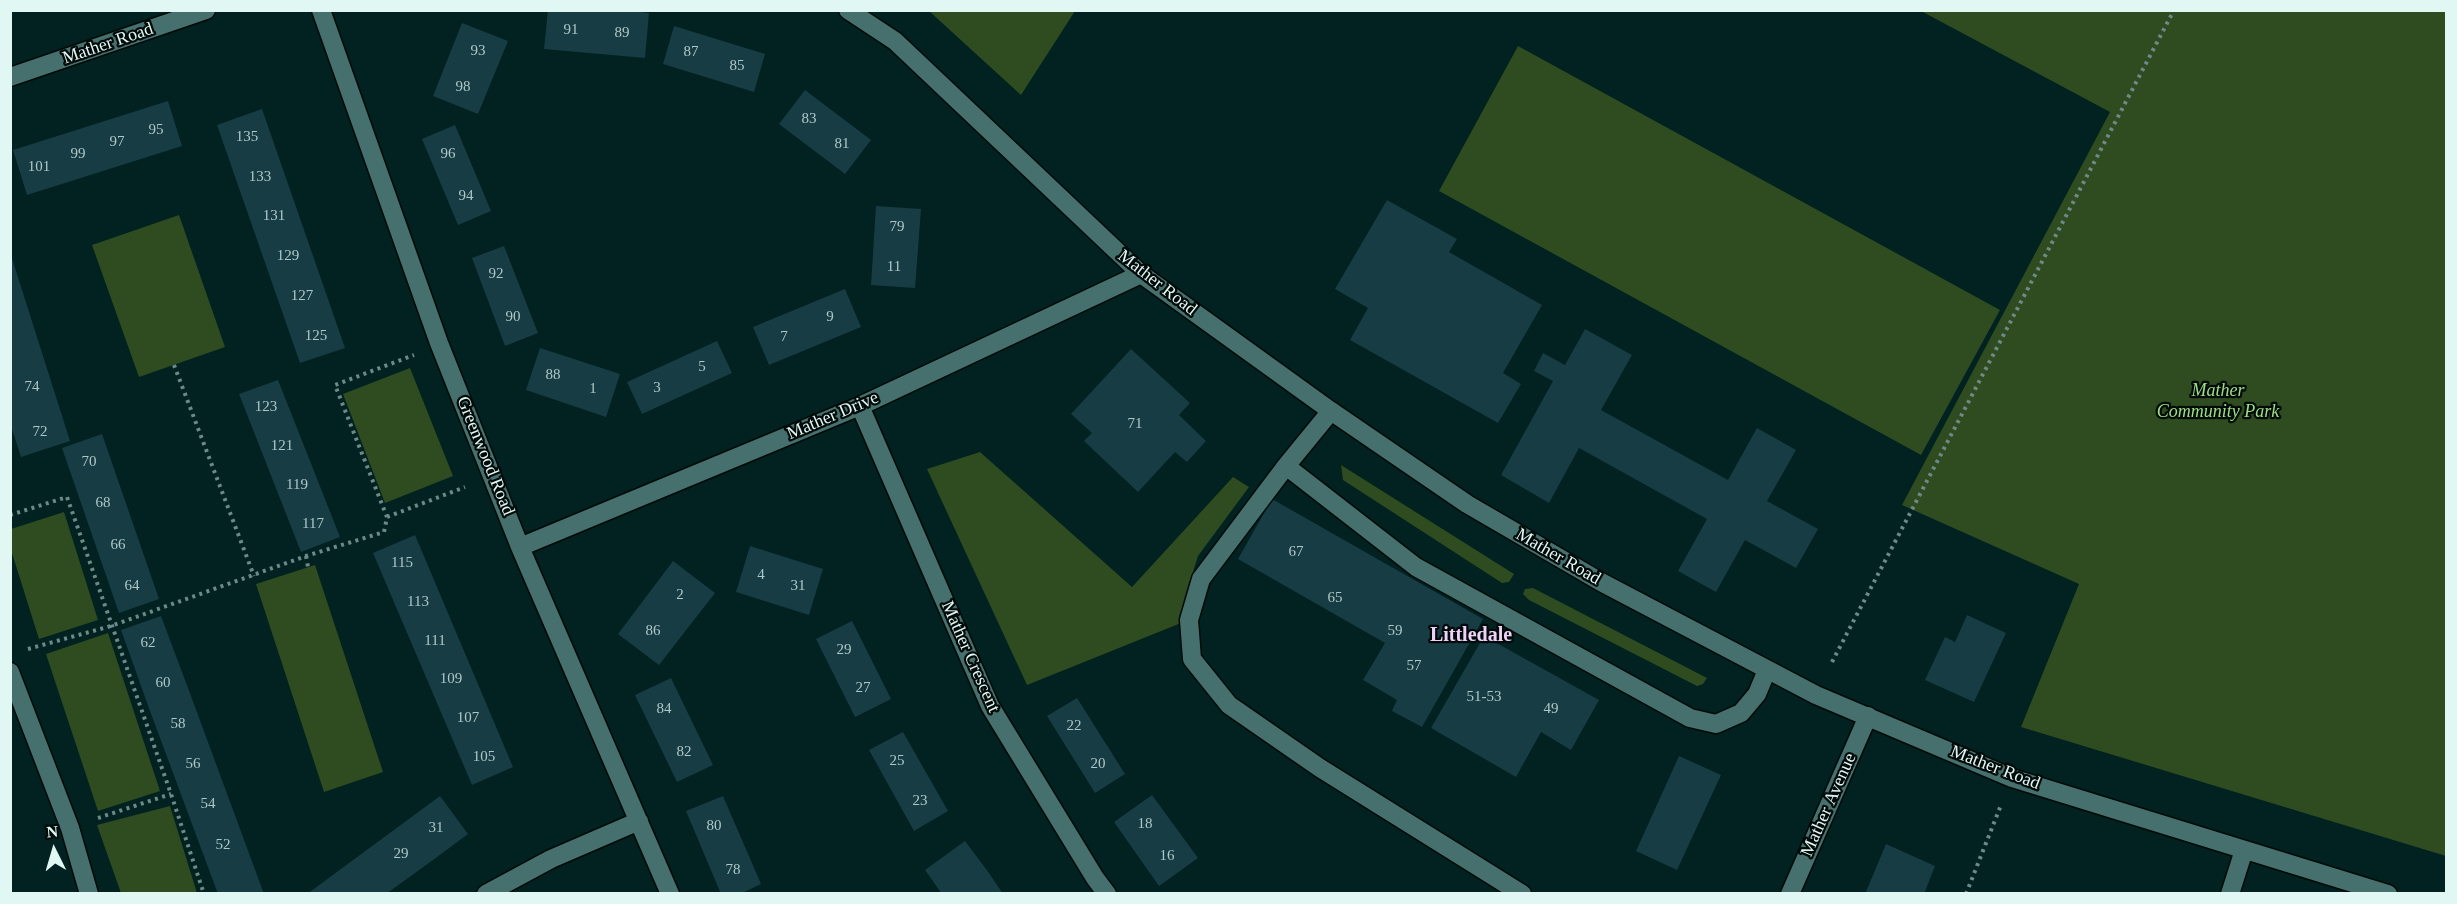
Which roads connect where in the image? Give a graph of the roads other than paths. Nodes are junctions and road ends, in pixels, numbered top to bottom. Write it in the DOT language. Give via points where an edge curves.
graph roads {
  1 [pos="206,10"];
  2 [pos="321,10"];
  3 [pos="848,10"];
  4 [pos="10,77"];
  5 [pos="1141,274"];
  6 [pos="860,406"];
  7 [pos="1331,411"];
  8 [pos="1286,466"];
  9 [pos="520,547"];
  10 [pos="1767,670"];
  11 [pos="10,672"];
  12 [pos="1868,716"];
  13 [pos="639,821"];
  14 [pos="2244,850"];
  15 [pos="89,894"];
  16 [pos="486,894"];
  17 [pos="670,894"];
  18 [pos="1107,894"];
  19 [pos="1522,894"];
  20 [pos="1790,894"];
  21 [pos="2230,894"];
  22 [pos="2388,894"];
  1 -- 4 [label="street, Mather Road"];
  2 -- 9 [label="street, Greenwood Road" via="439,343"];
  3 -- 5 [label="street, Mather Road" via="895,41"];
  5 -- 6 [label="street, Mather Drive"];
  5 -- 7 [label="street, Mather Road"];
  6 -- 9 [label="street, Mather Drive"];
  6 -- 18 [label="street, Mather Crescent" via="990,706"];
  7 -- 8 [label="street"];
  7 -- 10 [label="street, Mather Road" via="1467,504 1601,582"];
  8 -- 10 [label="street" via="1416,567 1690,718 1716,724 1741,713 1757,694"];
  8 -- 19 [label="street" via="1201,579 1189,620 1192,659 1229,705 1320,768"];
  9 -- 13 [label="street, Greenwood Road"];
  10 -- 12 [label="street, Mather Road"];
  11 -- 15 [label="street" via="70,828"];
  12 -- 14 [label="street, Mather Road" via="2012,778"];
  12 -- 20 [label="street, Mather Avenue"];
  13 -- 16 [label="street" via="551,859"];
  13 -- 17 [label="street, Greenwood Road"];
  14 -- 21 [label="street"];
  14 -- 22 [label="street, Mather Road"];
}
